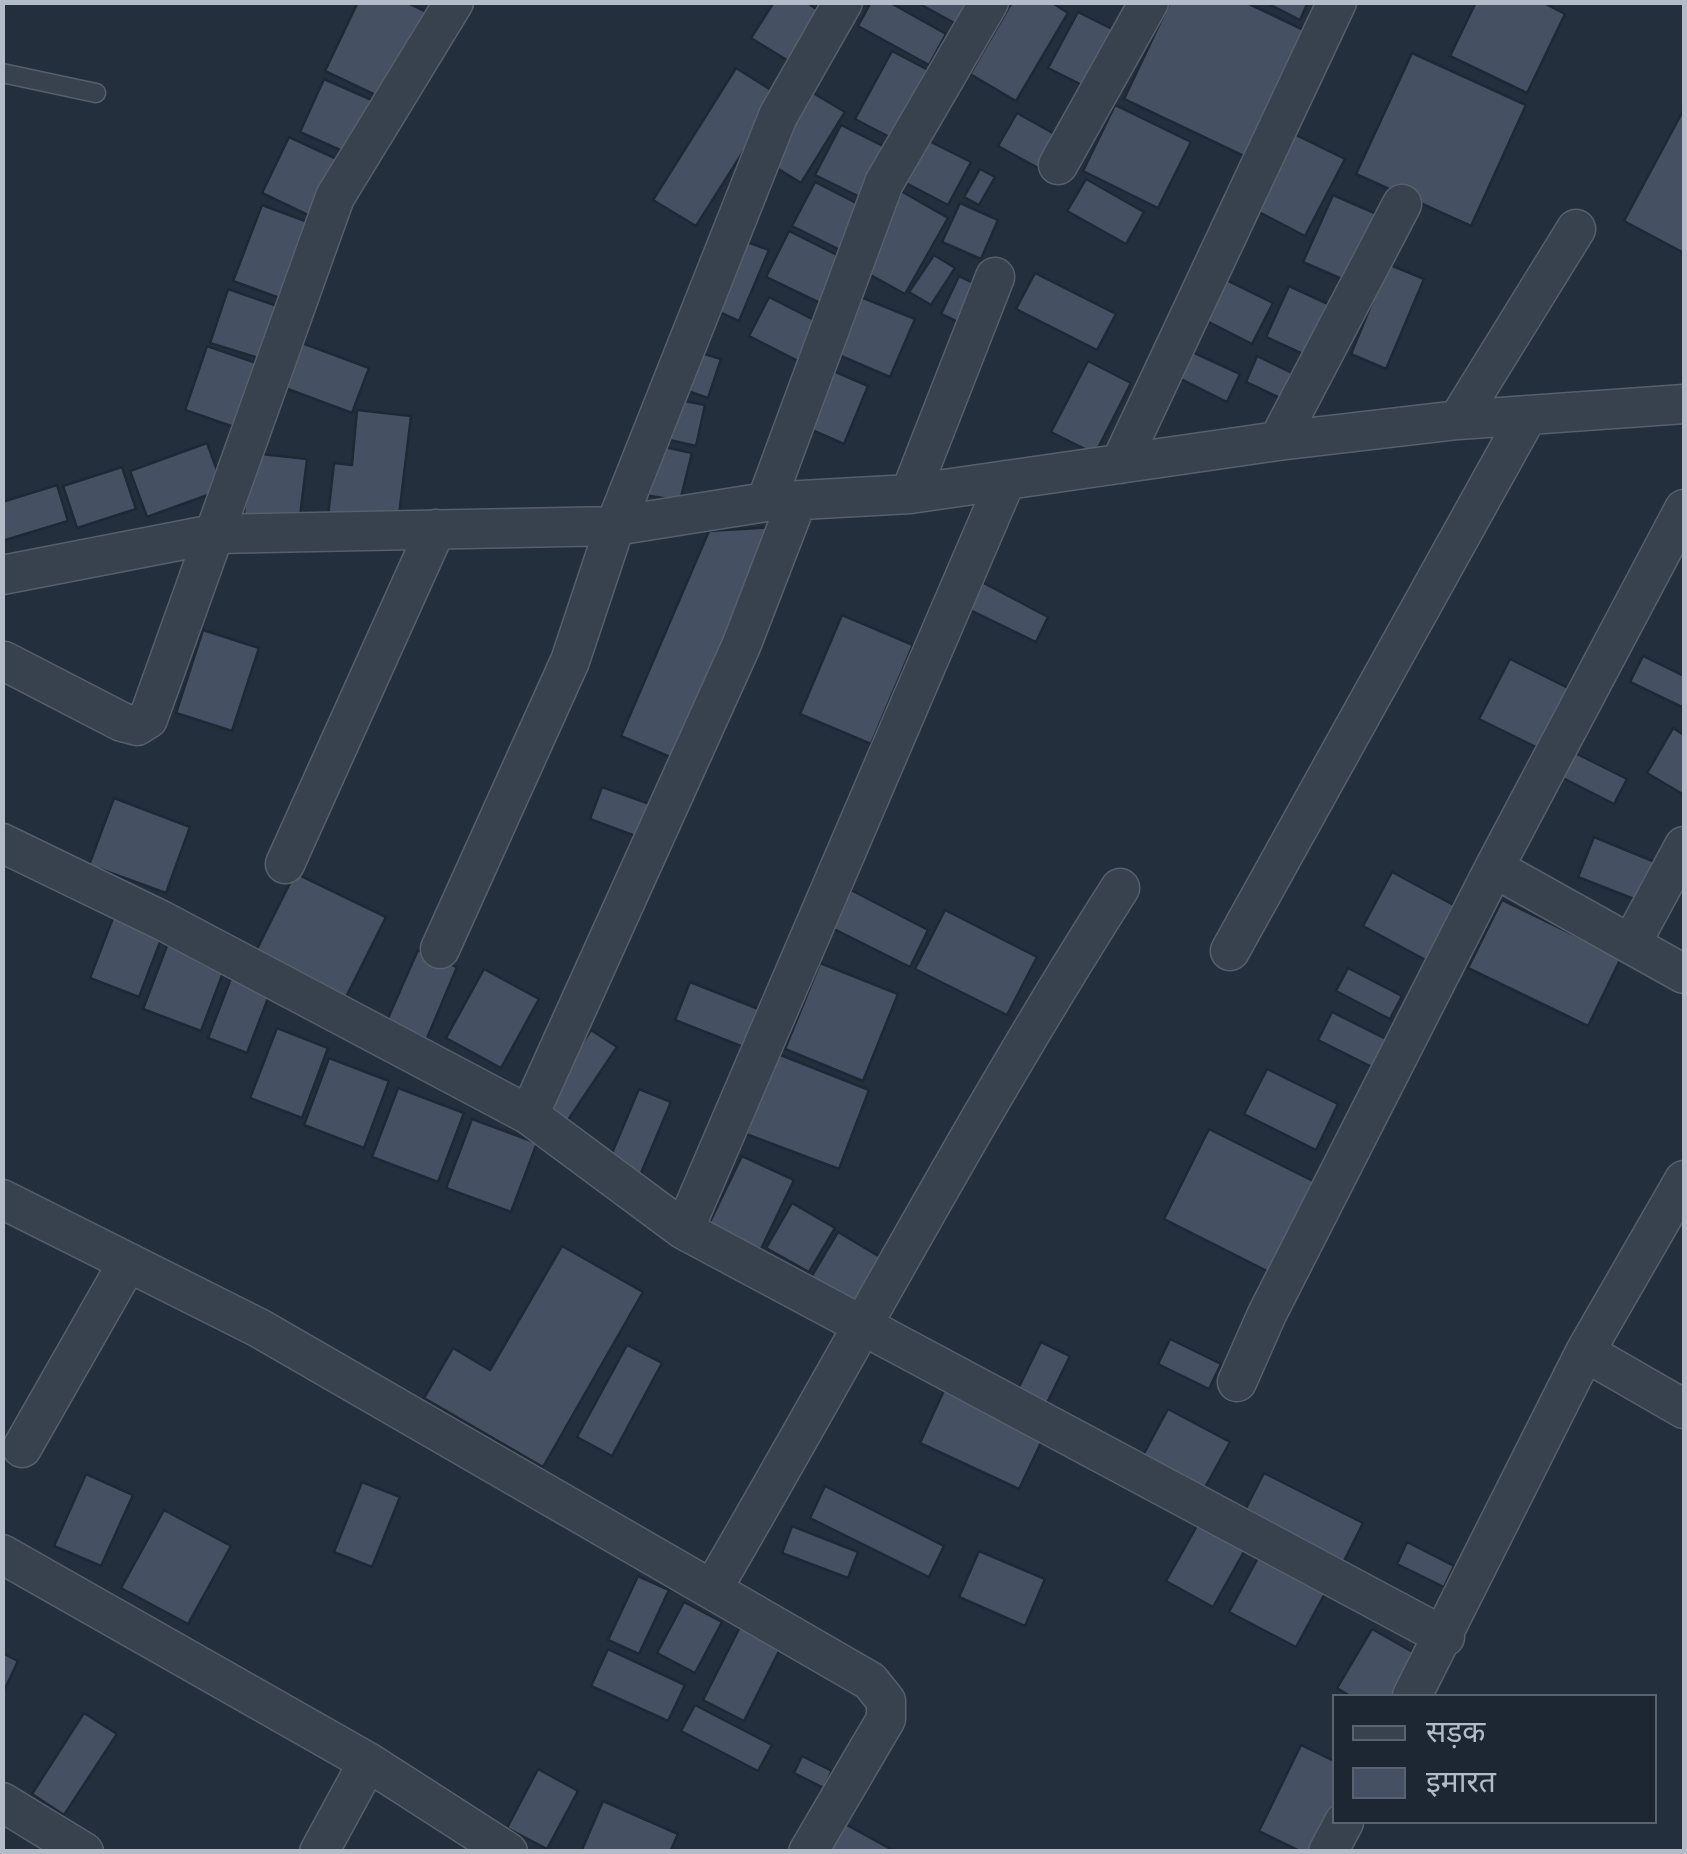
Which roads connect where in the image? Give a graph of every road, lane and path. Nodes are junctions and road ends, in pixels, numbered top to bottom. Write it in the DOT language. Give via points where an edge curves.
graph roads {
  1 [pos="454,2"];
  2 [pos="843,2"];
  3 [pos="989,2"];
  4 [pos="1150,2"];
  5 [pos="1337,2"];
  6 [pos="2,74"];
  7 [pos="96,92"];
  8 [pos="1058,166"];
  9 [pos="1402,204"];
  10 [pos="1576,229"];
  11 [pos="995,277"];
  12 [pos="1684,404"];
  13 [pos="1526,418"];
  14 [pos="1458,420"];
  15 [pos="1278,441"];
  16 [pos="1120,464"];
  17 [pos="1006,480"];
  18 [pos="910,494"];
  19 [pos="781,502"];
  20 [pos="1684,509"];
  21 [pos="615,526"];
  22 [pos="436,530"];
  23 [pos="214,534"];
  24 [pos="2,575"];
  25 [pos="4,662"];
  26 [pos="2,843"];
  27 [pos="1684,846"];
  28 [pos="286,864"];
  29 [pos="1494,868"];
  30 [pos="1120,888"];
  31 [pos="1631,944"];
  32 [pos="440,949"];
  33 [pos="1230,951"];
  34 [pos="1684,974"];
  35 [pos="528,1115"];
  36 [pos="1684,1180"];
  37 [pos="2,1199"];
  38 [pos="684,1230"];
  39 [pos="128,1262"];
  40 [pos="867,1324"];
  41 [pos="1585,1352"];
  42 [pos="1237,1382"];
  43 [pos="1684,1409"];
  44 [pos="22,1448"];
  45 [pos="2,1554"];
  46 [pos="713,1588"];
  47 [pos="1445,1636"];
  48 [pos="1413,1694"];
  49 [pos="368,1762"];
  50 [pos="2,1802"];
  51 [pos="1343,1824"];
  52 [pos="84,1852"];
  53 [pos="319,1852"];
  54 [pos="508,1852"];
  55 [pos="808,1852"];
  56 [pos="1328,1852"];
  1 -- 23 [label="street" via="336,197"];
  2 -- 21 [label="street" via="778,116"];
  3 -- 19 [label="street" via="884,184"];
  4 -- 8 [label="street"];
  5 -- 16 [label="street"];
  6 -- 7 [label="lane"];
  9 -- 15 [label="street"];
  10 -- 14 [label="street"];
  11 -- 18 [label="street"];
  12 -- 13 [label="street"];
  13 -- 14 [label="street"];
  13 -- 33 [label="street"];
  14 -- 15 [label="street"];
  15 -- 16 [label="street"];
  16 -- 17 [label="street"];
  17 -- 18 [label="street"];
  17 -- 38 [label="street"];
  18 -- 19 [label="street"];
  19 -- 21 [label="street"];
  19 -- 35 [label="street" via="741,646"];
  20 -- 29 [label="street"];
  21 -- 22 [label="street"];
  21 -- 32 [label="street" via="570,661"];
  22 -- 23 [label="street"];
  22 -- 28 [label="street"];
  23 -- 24 [label="street"];
  23 -- 25 [label="street" via="148,719 136,726 122,722"];
  26 -- 35 [label="street" via="164,921"];
  27 -- 31 [label="street"];
  29 -- 31 [label="street"];
  29 -- 42 [label="street"];
  30 -- 40 [label="street" via="997,1087"];
  31 -- 34 [label="street"];
  35 -- 38 [label="street"];
  36 -- 41 [label="street"];
  37 -- 39 [label="street"];
  38 -- 40 [label="street"];
  39 -- 44 [label="street"];
  39 -- 46 [label="street" via="259,1328"];
  40 -- 46 [label="street"];
  40 -- 47 [label="street"];
  41 -- 43 [label="street"];
  41 -- 47 [label="street"];
  45 -- 49 [label="street"];
  46 -- 55 [label="street" via="870,1681 886,1701 881,1730"];
  47 -- 48 [label="street"];
  49 -- 53 [label="street"];
  49 -- 54 [label="street"];
  50 -- 52 [label="street"];
  51 -- 56 [label="street"];
}
